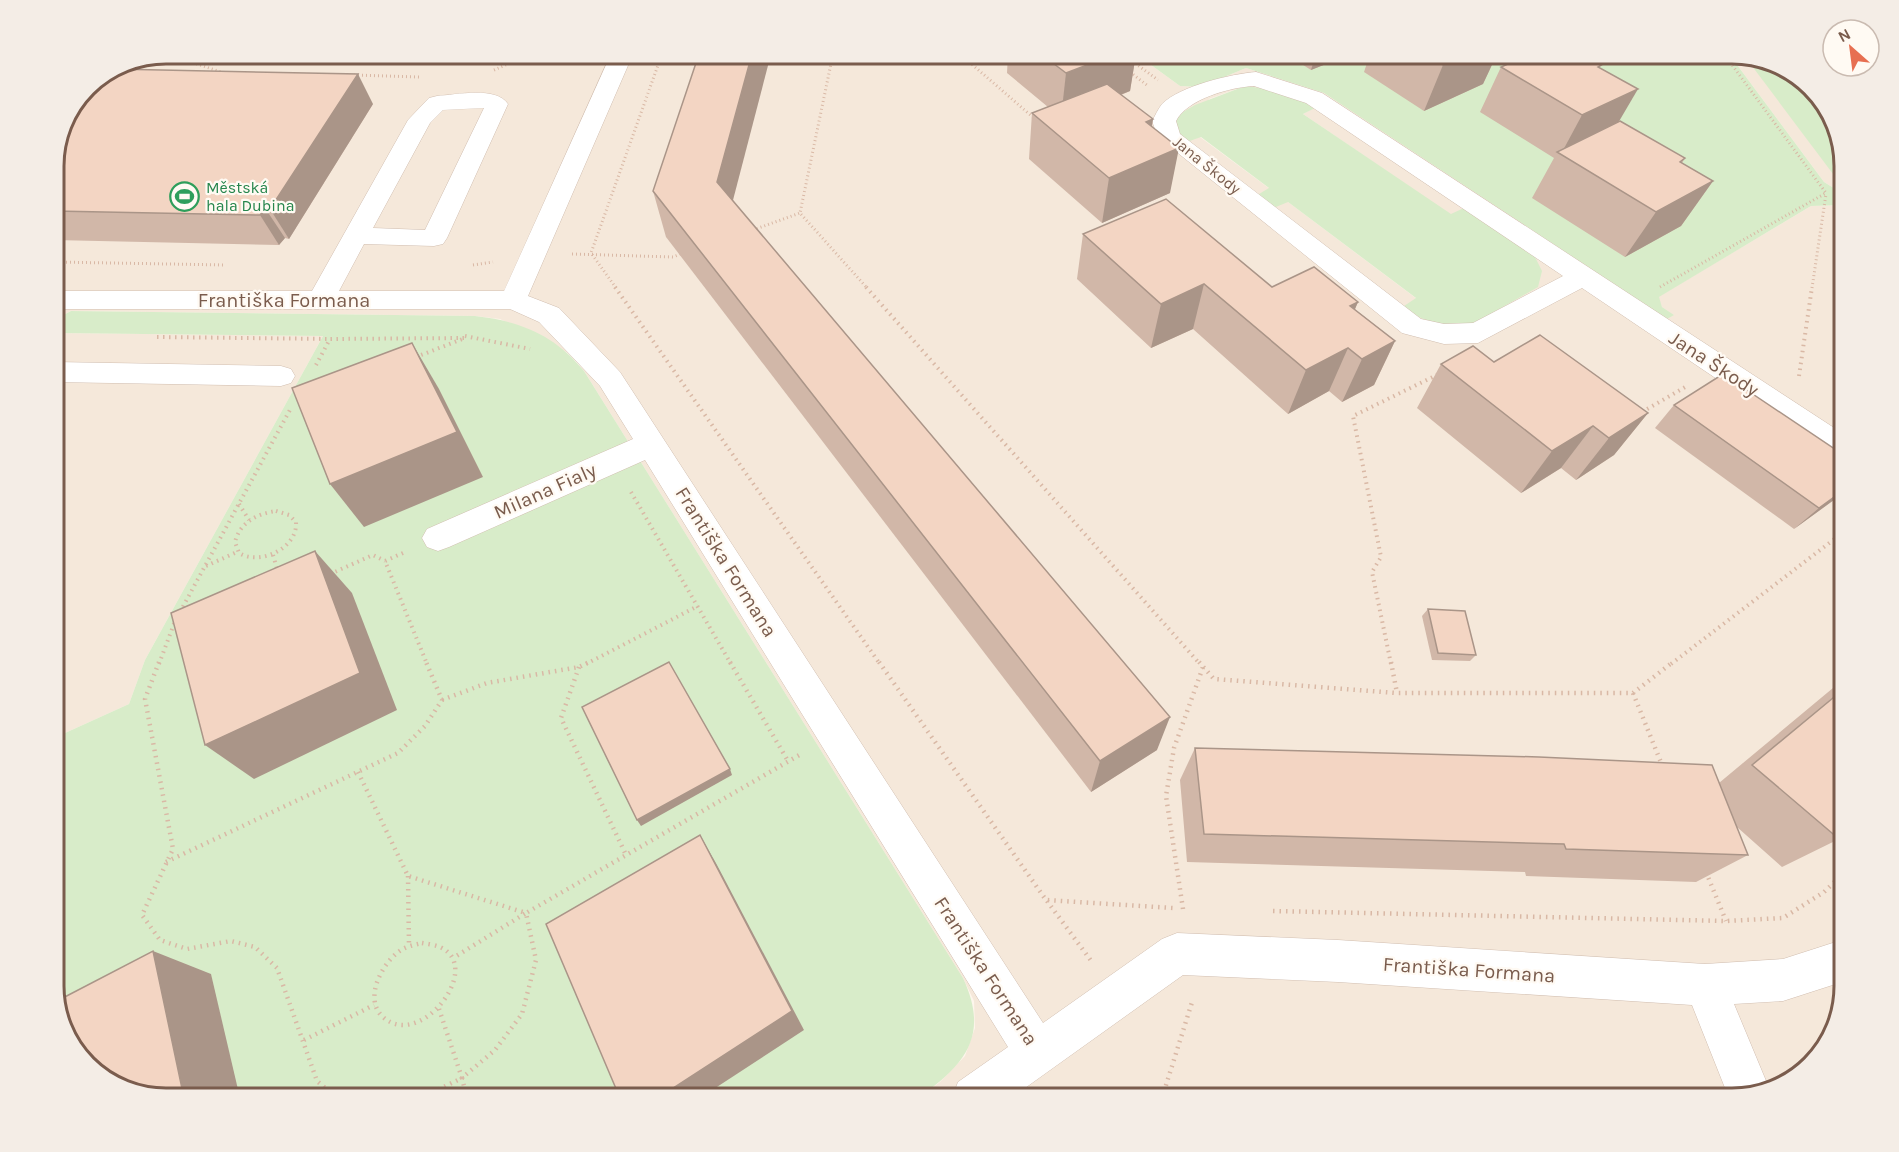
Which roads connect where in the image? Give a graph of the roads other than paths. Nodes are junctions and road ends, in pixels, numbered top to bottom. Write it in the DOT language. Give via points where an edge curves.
graph roads {
  1 [pos="618,64"];
  2 [pos="355,236"];
  3 [pos="1582,277"];
  4 [pos="65,300"];
  5 [pos="320,300"];
  6 [pos="513,300"];
  7 [pos="65,372"];
  8 [pos="281,376"];
  9 [pos="1834,443"];
  10 [pos="651,444"];
  11 [pos="438,538"];
  12 [pos="1834,964"];
  13 [pos="1705,986"];
  14 [pos="1036,1052"];
  15 [pos="1746,1087"];
  16 [pos="987,1088"];
  1 -- 6 [label="street"];
  2 -- 2 [label="street" via="420,120 437,103 497,104 434,238"];
  2 -- 5 [label="street"];
  3 -- 3 [label="street, Jana Škody" via="1314,98 1256,79 1176,92 1164,121 1170,138 1412,326 1444,334 1478,333"];
  3 -- 9 [label="street, Jana Škody"];
  4 -- 5 [label="street, Františka Formana"];
  5 -- 6 [label="street, Františka Formana"];
  6 -- 10 [label="street, Františka Formana" via="549,315 610,379"];
  7 -- 8 [label="street"];
  10 -- 11 [label="street, Milana Fialy"];
  10 -- 14 [label="street, Františka Formana"];
  12 -- 13 [label="street, Františka Formana" via="1783,980"];
  13 -- 14 [label="street, Františka Formana" via="1177,954"];
  13 -- 15 [label="street"];
  14 -- 16 [label="street"];
}
